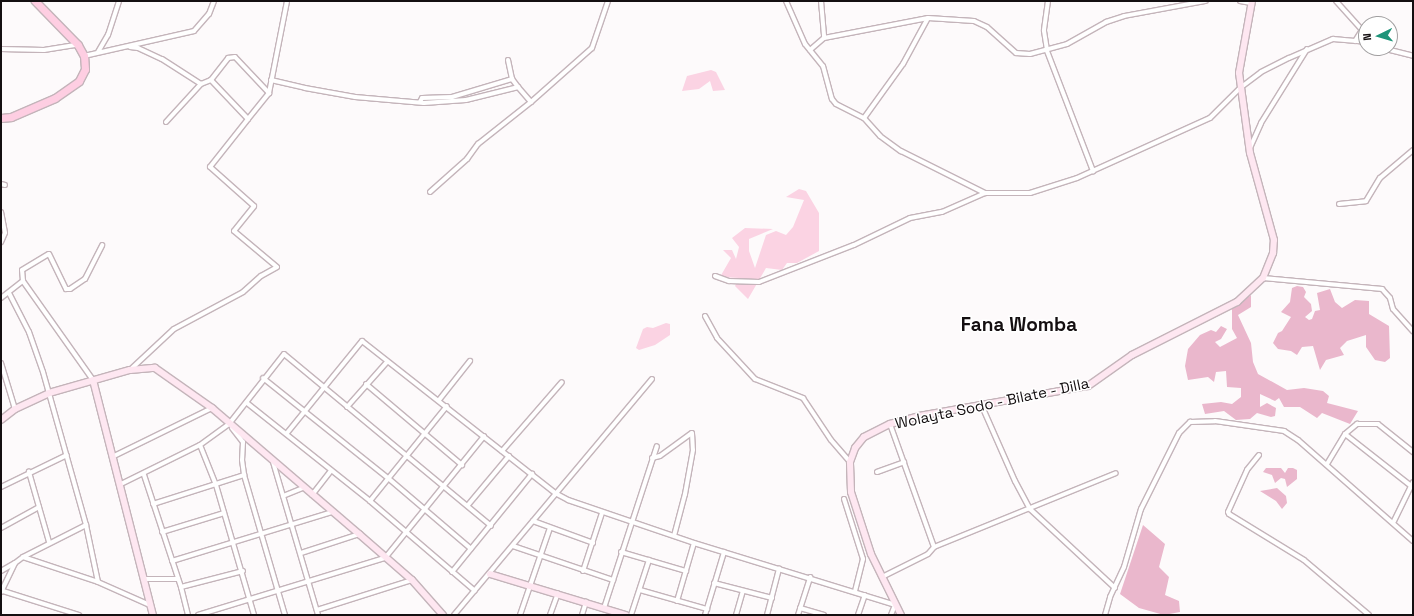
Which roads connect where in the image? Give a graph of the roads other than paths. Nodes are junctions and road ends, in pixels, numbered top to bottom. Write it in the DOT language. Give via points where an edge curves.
graph roads {
  1 [pos="36,1"];
  2 [pos="118,1"];
  3 [pos="214,1"];
  4 [pos="287,1"];
  5 [pos="608,1"];
  6 [pos="786,1"];
  7 [pos="821,1"];
  8 [pos="1048,1"];
  9 [pos="1206,1"];
  10 [pos="1240,1"];
  11 [pos="1336,1"];
  12 [pos="1252,2"];
  13 [pos="928,18"];
  14 [pos="824,38"];
  15 [pos="1355,41"];
  16 [pos="1358,41"];
  17 [pos="78,45"];
  18 [pos="125,47"];
  19 [pos="1,49"];
  20 [pos="1307,49"];
  21 [pos="810,50"];
  22 [pos="1047,51"];
  23 [pos="98,52"];
  24 [pos="1398,52"];
  25 [pos="84,56"];
  26 [pos="1413,56"];
  27 [pos="508,60"];
  28 [pos="512,78"];
  29 [pos="211,80"];
  30 [pos="272,80"];
  31 [pos="201,84"];
  32 [pos="518,87"];
  33 [pos="1240,88"];
  34 [pos="269,93"];
  35 [pos="420,102"];
  36 [pos="531,102"];
  37 [pos="1,118"];
  38 [pos="864,118"];
  39 [pos="248,119"];
  40 [pos="166,122"];
  41 [pos="1250,149"];
  42 [pos="1413,150"];
  43 [pos="1093,171"];
  44 [pos="430,192"];
  45 [pos="986,193"];
  46 [pos="1339,204"];
  47 [pos="1,212"];
  48 [pos="1,242"];
  49 [pos="102,244"];
  50 [pos="715,276"];
  51 [pos="1264,278"];
  52 [pos="23,281"];
  53 [pos="9,293"];
  54 [pos="1,298"];
  55 [pos="705,316"];
  56 [pos="1413,331"];
  57 [pos="470,361"];
  58 [pos="387,362"];
  59 [pos="1,363"];
  60 [pos="130,370"];
  61 [pos="263,378"];
  62 [pos="652,379"];
  63 [pos="93,380"];
  64 [pos="562,382"];
  65 [pos="366,384"];
  66 [pos="324,388"];
  67 [pos="49,393"];
  68 [pos="439,400"];
  69 [pos="247,403"];
  70 [pos="981,404"];
  71 [pos="447,406"];
  72 [pos="347,407"];
  73 [pos="212,408"];
  74 [pos="15,409"];
  75 [pos="305,410"];
  76 [pos="1,420"];
  77 [pos="229,424"];
  78 [pos="890,424"];
  79 [pos="425,433"];
  80 [pos="287,434"];
  81 [pos="1345,434"];
  82 [pos="484,436"];
  83 [pos="200,445"];
  84 [pos="657,446"];
  85 [pos="502,451"];
  86 [pos="1413,452"];
  87 [pos="67,455"];
  88 [pos="1259,455"];
  89 [pos="114,456"];
  90 [pos="406,456"];
  91 [pos="509,456"];
  92 [pos="652,458"];
  93 [pos="273,462"];
  94 [pos="850,462"];
  95 [pos="904,462"];
  96 [pos="1327,464"];
  97 [pos="462,465"];
  98 [pos="331,471"];
  99 [pos="29,472"];
  100 [pos="877,472"];
  101 [pos="1116,473"];
  102 [pos="532,474"];
  103 [pos="144,475"];
  104 [pos="244,476"];
  105 [pos="388,478"];
  106 [pos="120,484"];
  107 [pos="1412,484"];
  108 [pos="216,485"];
  109 [pos="445,486"];
  110 [pos="1,487"];
  111 [pos="303,488"];
  112 [pos="555,493"];
  113 [pos="312,495"];
  114 [pos="283,496"];
  115 [pos="844,499"];
  116 [pos="370,501"];
  117 [pos="153,504"];
  118 [pos="468,505"];
  119 [pos="39,507"];
  120 [pos="1030,508"];
  121 [pos="424,510"];
  122 [pos="332,512"];
  123 [pos="224,513"];
  124 [pos="602,513"];
  125 [pos="533,521"];
  126 [pos="1394,521"];
  127 [pos="630,522"];
  128 [pos="292,524"];
  129 [pos="86,525"];
  130 [pos="491,526"];
  131 [pos="1,528"];
  132 [pos="550,528"];
  133 [pos="162,532"];
  134 [pos="406,532"];
  135 [pos="262,534"];
  136 [pos="359,534"];
  137 [pos="674,536"];
  138 [pos="1413,541"];
  139 [pos="50,543"];
  140 [pos="232,543"];
  141 [pos="593,543"];
  142 [pos="694,543"];
  143 [pos="513,546"];
  144 [pos="934,547"];
  145 [pos="471,549"];
  146 [pos="621,552"];
  147 [pos="724,552"];
  148 [pos="301,553"];
  149 [pos="23,557"];
  150 [pos="539,557"];
  151 [pos="385,558"];
  152 [pos="649,560"];
  153 [pos="172,561"];
  154 [pos="15,563"];
  155 [pos="779,569"];
  156 [pos="243,570"];
  157 [pos="1,571"];
  158 [pos="583,571"];
  159 [pos="686,571"];
  160 [pos="452,572"];
  161 [pos="490,574"];
  162 [pos="882,577"];
  163 [pos="810,578"];
  164 [pos="144,579"];
  165 [pos="178,579"];
  166 [pos="412,580"];
  167 [pos="613,580"];
  168 [pos="308,581"];
  169 [pos="98,582"];
  170 [pos="714,583"];
  171 [pos="530,584"];
  172 [pos="181,587"];
  173 [pos="1115,588"];
  174 [pos="640,590"];
  175 [pos="743,590"];
  176 [pos="279,591"];
  177 [pos="475,591"];
  178 [pos="855,591"];
  179 [pos="2,592"];
  180 [pos="558,593"];
  181 [pos="865,595"];
  182 [pos="772,598"];
  183 [pos="249,599"];
  184 [pos="677,601"];
  185 [pos="586,602"];
  186 [pos="151,605"];
  187 [pos="895,605"];
  188 [pos="604,608"];
  189 [pos="800,608"];
  190 [pos="707,609"];
  191 [pos="317,610"];
  192 [pos="79,615"];
  193 [pos="154,615"];
  194 [pos="188,615"];
  195 [pos="198,615"];
  196 [pos="254,615"];
  197 [pos="285,615"];
  198 [pos="318,615"];
  199 [pos="443,615"];
  200 [pos="454,615"];
  201 [pos="520,615"];
  202 [pos="550,615"];
  203 [pos="582,615"];
  204 [pos="626,615"];
  205 [pos="631,615"];
  206 [pos="705,615"];
  207 [pos="736,615"];
  208 [pos="767,615"];
  209 [pos="798,615"];
  210 [pos="824,615"];
  211 [pos="858,615"];
  212 [pos="891,615"];
  213 [pos="901,615"];
  214 [pos="1105,615"];
  215 [pos="1370,615"];
  1 -- 17 [label="main road"];
  2 -- 23 [label="street" via="108,35"];
  3 -- 18 [label="street" via="209,14 194,30"];
  4 -- 30 [label="street"];
  5 -- 36 [label="street" via="592,48"];
  6 -- 21 [label="street"];
  7 -- 14 [label="street"];
  8 -- 22 [label="street" via="1044,31"];
  9 -- 22 [label="street" via="1124,16"];
  10 -- 12 [label="street"];
  11 -- 15 [label="street" via="1362,30"];
  12 -- 33 [label="main road, Wolayta Sodo - Bilate - Dilla" via="1239,73"];
  13 -- 14 [label="street"];
  13 -- 22 [label="street" via="974,21 987,27 1016,53"];
  13 -- 38 [label="street" via="903,64"];
  14 -- 21 [label="street"];
  15 -- 16 [label="street"];
  15 -- 20 [label="street" via="1333,39"];
  17 -- 19 [label="street" via="44,50"];
  17 -- 25 [label="main road"];
  18 -- 23 [label="street"];
  18 -- 31 [label="street" via="148,52"];
  20 -- 33 [label="street" via="1261,72"];
  20 -- 41 [label="street" via="1261,124"];
  21 -- 38 [label="street" via="823,66 836,104"];
  22 -- 43 [label="street"];
  23 -- 25 [label="street"];
  24 -- 26 [label="street"];
  25 -- 37 [label="main road" via="84,69 79,81 55,98 11,117"];
  27 -- 28 [label="street"];
  28 -- 32 [label="street"];
  28 -- 35 [label="street" via="452,97 422,98"];
  29 -- 31 [label="street"];
  29 -- 34 [label="street" via="222,64 235,57"];
  29 -- 39 [label="street"];
  30 -- 34 [label="street"];
  30 -- 35 [label="street" via="355,97"];
  31 -- 40 [label="street"];
  32 -- 35 [label="street" via="466,100"];
  32 -- 36 [label="street"];
  33 -- 41 [label="main road, Wolayta Sodo - Bilate - Dilla"];
  33 -- 43 [label="street" via="1210,118"];
  34 -- 39 [label="street"];
  36 -- 44 [label="street" via="478,144 468,159"];
  38 -- 45 [label="street" via="880,136 901,151"];
  39 -- 60 [label="street" via="210,166 254,206 234,231 277,267 261,276 243,292 174,329"];
  41 -- 51 [label="main road, Wolayta Sodo - Bilate - Dilla" via="1274,240 1273,254"];
  42 -- 46 [label="street" via="1380,178 1366,201"];
  43 -- 45 [label="street" via="1030,193"];
  45 -- 50 [label="street" via="942,212 910,218 854,245 759,282 729,281"];
  47 -- 48 [label="street" via="5,233"];
  49 -- 52 [label="street" via="85,279 70,289 66,289 49,254 22,270"];
  51 -- 56 [label="street" via="1382,289 1390,298 1392,309"];
  51 -- 70 [label="main road, Wolayta Sodo - Bilate - Dilla" via="1237,302 1132,355 1088,386"];
  52 -- 53 [label="street"];
  52 -- 63 [label="street"];
  53 -- 54 [label="street"];
  53 -- 67 [label="street" via="28,332"];
  55 -- 94 [label="street" via="717,338 755,379 803,398 831,440"];
  57 -- 68 [label="street"];
  58 -- 65 [label="street"];
  58 -- 66 [label="street" via="362,341"];
  58 -- 68 [label="street"];
  59 -- 74 [label="street"];
  60 -- 63 [label="main road"];
  60 -- 73 [label="main road" via="149,367 162,371"];
  61 -- 66 [label="street" via="284,354"];
  61 -- 69 [label="street"];
  61 -- 75 [label="street"];
  62 -- 112 [label="street"];
  63 -- 67 [label="main road"];
  63 -- 89 [label="main road"];
  64 -- 85 [label="street"];
  65 -- 72 [label="street"];
  65 -- 79 [label="street"];
  66 -- 72 [label="street"];
  66 -- 75 [label="street"];
  67 -- 74 [label="main road"];
  67 -- 87 [label="street"];
  68 -- 71 [label="street"];
  69 -- 77 [label="street"];
  69 -- 80 [label="street"];
  70 -- 78 [label="main road, Wolayta Sodo - Bilate - Dilla"];
  70 -- 120 [label="street" via="1014,481"];
  71 -- 79 [label="street"];
  71 -- 82 [label="street"];
  72 -- 90 [label="street"];
  73 -- 77 [label="main road"];
  73 -- 89 [label="street"];
  74 -- 76 [label="main road"];
  75 -- 80 [label="street"];
  75 -- 105 [label="street"];
  77 -- 83 [label="street"];
  77 -- 93 [label="main road"];
  77 -- 104 [label="street" via="243,442"];
  78 -- 94 [label="main road, Wolayta Sodo - Bilate - Dilla" via="864,437 852,453"];
  78 -- 95 [label="street"];
  79 -- 90 [label="street"];
  79 -- 97 [label="street"];
  80 -- 98 [label="street"];
  81 -- 86 [label="street" via="1357,424 1378,424"];
  81 -- 96 [label="street"];
  81 -- 107 [label="street"];
  82 -- 85 [label="street"];
  82 -- 97 [label="street"];
  83 -- 103 [label="street"];
  83 -- 108 [label="street"];
  84 -- 92 [label="street"];
  85 -- 91 [label="street"];
  87 -- 99 [label="street"];
  87 -- 129 [label="street"];
  88 -- 215 [label="street" via="1247,470 1229,514 1304,560"];
  89 -- 106 [label="main road"];
  90 -- 105 [label="street"];
  90 -- 109 [label="street"];
  91 -- 102 [label="street"];
  91 -- 118 [label="street"];
  92 -- 127 [label="street"];
  92 -- 137 [label="street" via="660,456 692,433 693,450"];
  93 -- 111 [label="main road"];
  93 -- 114 [label="street"];
  94 -- 162 [label="main road, Wolayta Sodo - Bilate - Dilla" via="855,508"];
  95 -- 100 [label="street"];
  95 -- 144 [label="street"];
  96 -- 126 [label="street"];
  96 -- 173 [label="street" via="1298,440 1280,430 1215,421 1190,422 1179,433 1146,500"];
  97 -- 109 [label="street"];
  98 -- 113 [label="street"];
  98 -- 116 [label="street"];
  99 -- 110 [label="street"];
  99 -- 119 [label="street"];
  101 -- 120 [label="street"];
  102 -- 112 [label="street"];
  102 -- 130 [label="street"];
  103 -- 106 [label="street"];
  103 -- 117 [label="street"];
  104 -- 108 [label="street"];
  104 -- 135 [label="street"];
  105 -- 116 [label="street"];
  105 -- 121 [label="street"];
  106 -- 164 [label="main road"];
  107 -- 126 [label="street"];
  108 -- 117 [label="street"];
  108 -- 123 [label="street"];
  109 -- 118 [label="street"];
  109 -- 121 [label="street"];
  111 -- 113 [label="main road"];
  111 -- 114 [label="street"];
  112 -- 124 [label="street"];
  112 -- 125 [label="street"];
  113 -- 122 [label="main road"];
  114 -- 128 [label="street"];
  115 -- 178 [label="street" via="862,559"];
  116 -- 134 [label="street"];
  117 -- 133 [label="street"];
  118 -- 130 [label="street"];
  119 -- 131 [label="street"];
  119 -- 139 [label="street"];
  120 -- 144 [label="street"];
  120 -- 173 [label="street"];
  121 -- 134 [label="street"];
  121 -- 145 [label="street"];
  122 -- 128 [label="street"];
  122 -- 136 [label="main road"];
  123 -- 133 [label="street"];
  123 -- 140 [label="street"];
  124 -- 127 [label="street"];
  124 -- 141 [label="street"];
  125 -- 132 [label="street"];
  125 -- 143 [label="street"];
  126 -- 138 [label="street"];
  127 -- 137 [label="street"];
  127 -- 146 [label="street"];
  128 -- 135 [label="street"];
  128 -- 148 [label="street"];
  129 -- 139 [label="street"];
  129 -- 169 [label="street"];
  130 -- 145 [label="street"];
  132 -- 141 [label="street"];
  132 -- 150 [label="street"];
  133 -- 153 [label="street"];
  134 -- 151 [label="street"];
  134 -- 160 [label="street"];
  135 -- 140 [label="street"];
  135 -- 176 [label="street"];
  136 -- 148 [label="street"];
  136 -- 151 [label="main road"];
  137 -- 142 [label="street"];
  139 -- 149 [label="street"];
  140 -- 153 [label="street"];
  140 -- 156 [label="street"];
  141 -- 158 [label="street"];
  142 -- 147 [label="street"];
  142 -- 159 [label="street"];
  143 -- 150 [label="street"];
  143 -- 161 [label="street"];
  144 -- 162 [label="street" via="928,554"];
  145 -- 160 [label="street"];
  146 -- 152 [label="street"];
  146 -- 167 [label="street"];
  147 -- 155 [label="street"];
  147 -- 170 [label="street"];
  148 -- 168 [label="street"];
  149 -- 154 [label="street"];
  149 -- 169 [label="street"];
  150 -- 158 [label="street"];
  150 -- 171 [label="street"];
  151 -- 166 [label="main road"];
  151 -- 168 [label="street"];
  152 -- 159 [label="street"];
  152 -- 174 [label="street"];
  153 -- 165 [label="street"];
  154 -- 157 [label="street"];
  154 -- 179 [label="street"];
  155 -- 163 [label="street"];
  155 -- 182 [label="street"];
  156 -- 172 [label="street"];
  156 -- 183 [label="street"];
  158 -- 167 [label="street"];
  159 -- 184 [label="street"];
  160 -- 177 [label="street"];
  161 -- 171 [label="main road"];
  161 -- 177 [label="street"];
  162 -- 187 [label="main road, Wolayta Sodo - Bilate - Dilla"];
  163 -- 178 [label="street"];
  163 -- 189 [label="street"];
  164 -- 165 [label="street"];
  164 -- 186 [label="main road"];
  165 -- 172 [label="street"];
  166 -- 191 [label="street"];
  166 -- 199 [label="main road"];
  167 -- 188 [label="street"];
  168 -- 176 [label="street"];
  168 -- 191 [label="street"];
  169 -- 186 [label="street"];
  170 -- 175 [label="street"];
  170 -- 190 [label="street"];
  171 -- 180 [label="main road"];
  171 -- 201 [label="street"];
  172 -- 194 [label="street"];
  173 -- 214 [label="street"];
  174 -- 184 [label="street"];
  174 -- 205 [label="street"];
  175 -- 182 [label="street"];
  175 -- 207 [label="street"];
  176 -- 183 [label="street"];
  176 -- 197 [label="street"];
  177 -- 200 [label="street"];
  178 -- 181 [label="street"];
  179 -- 192 [label="street"];
  180 -- 185 [label="main road"];
  180 -- 202 [label="street"];
  181 -- 187 [label="street"];
  181 -- 211 [label="street"];
  182 -- 208 [label="street"];
  183 -- 195 [label="street"];
  183 -- 196 [label="street"];
  184 -- 190 [label="street"];
  185 -- 188 [label="main road"];
  185 -- 203 [label="street"];
  186 -- 193 [label="main road"];
  187 -- 212 [label="street"];
  187 -- 213 [label="main road, Wolayta Sodo - Bilate - Dilla"];
  188 -- 204 [label="main road"];
  189 -- 209 [label="street"];
  189 -- 210 [label="street"];
  190 -- 206 [label="street"];
  191 -- 198 [label="street"];
}
